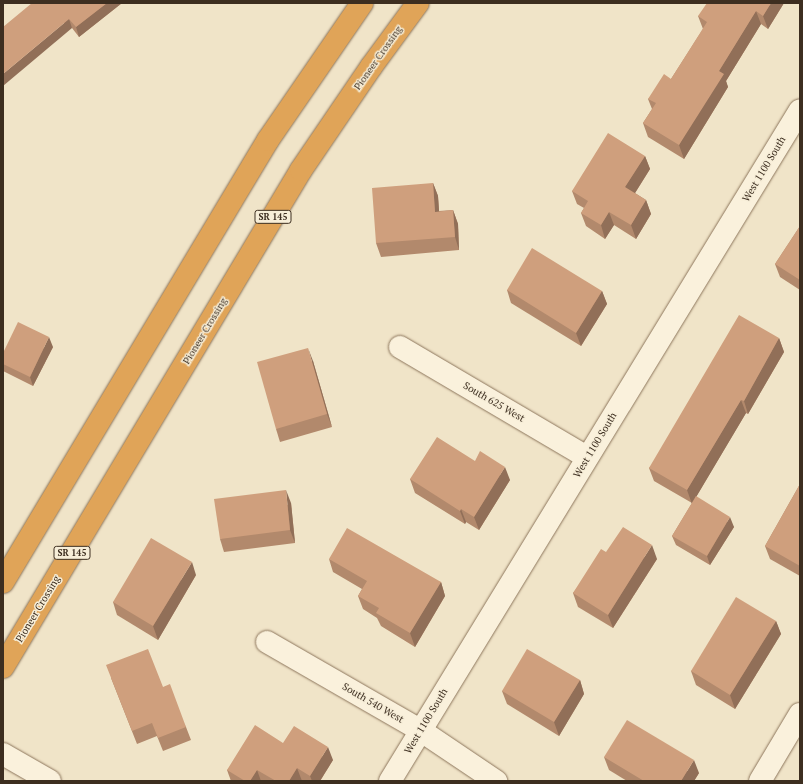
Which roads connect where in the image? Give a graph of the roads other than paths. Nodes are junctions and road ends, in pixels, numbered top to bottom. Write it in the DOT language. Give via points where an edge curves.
graph roads {
  1 [pos="362,3"];
  2 [pos="418,3"];
  3 [pos="800,110"];
  4 [pos="400,347"];
  5 [pos="588,457"];
  6 [pos="3,582"];
  7 [pos="267,642"];
  8 [pos="3,667"];
  9 [pos="800,714"];
  10 [pos="420,730"];
  11 [pos="3,754"];
  12 [pos="50,781"];
  13 [pos="390,781"];
  14 [pos="496,781"];
  15 [pos="760,781"];
  1 -- 6 [label="highway" via="268,140"];
  2 -- 8 [label="highway, Pioneer Crossing / SR 145" via="301,170"];
  3 -- 5 [label="street, West 1100 South"];
  4 -- 5 [label="street, South 625 West"];
  5 -- 10 [label="street, West 1100 South"];
  7 -- 10 [label="street, South 540 West"];
  9 -- 15 [label="street"];
  10 -- 13 [label="street, West 1100 South"];
  10 -- 14 [label="street, South 540 West"];
  11 -- 12 [label="street"];
}
